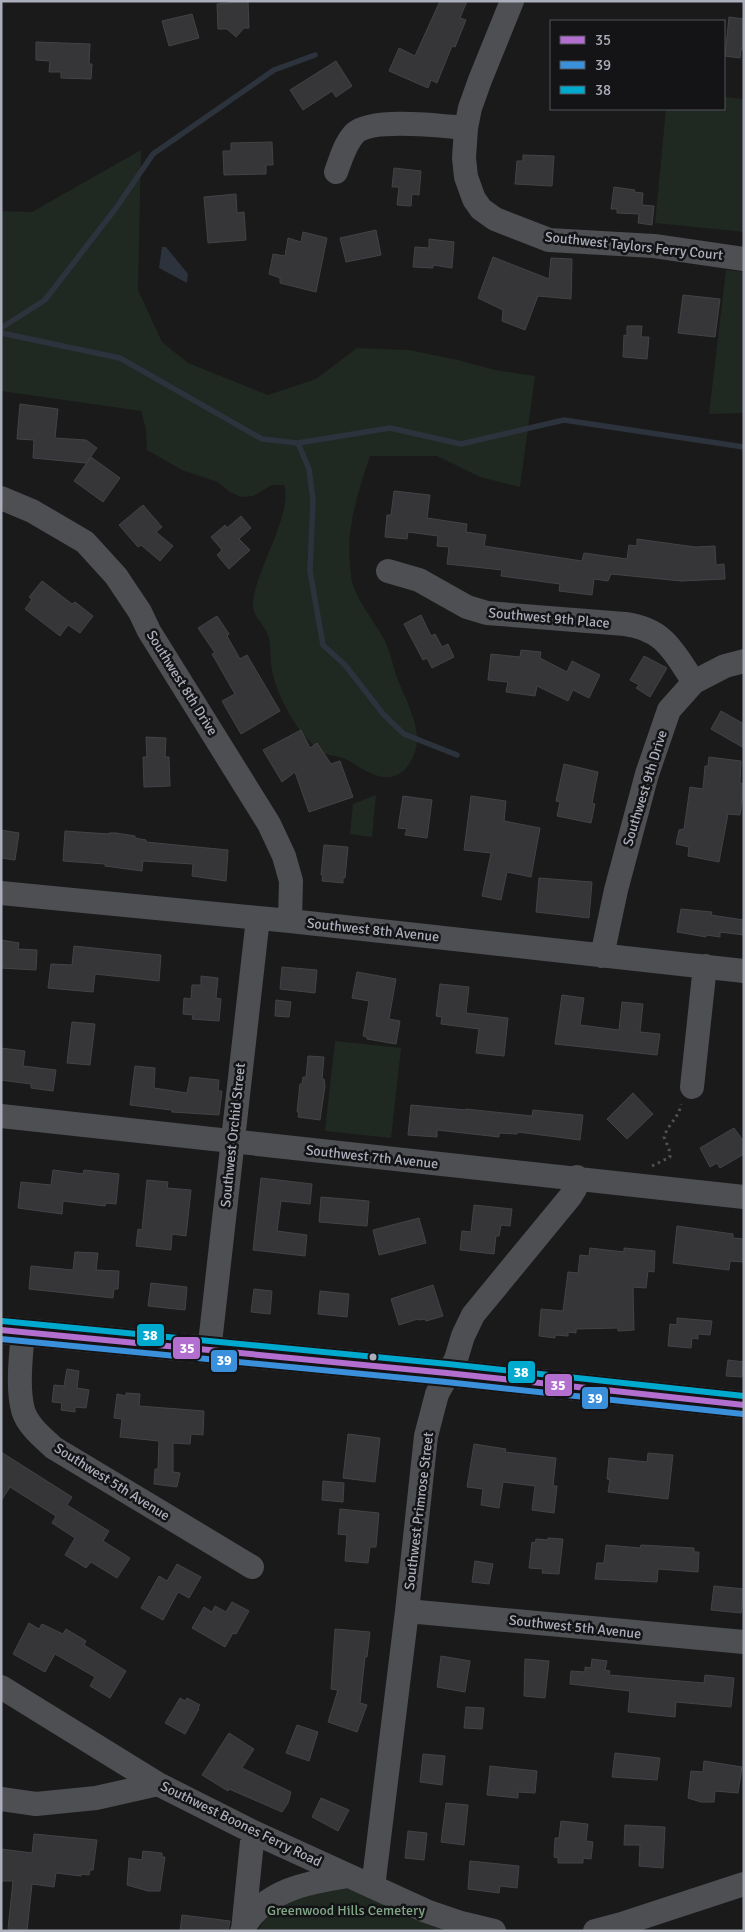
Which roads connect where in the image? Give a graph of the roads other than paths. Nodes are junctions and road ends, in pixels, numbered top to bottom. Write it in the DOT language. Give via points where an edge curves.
graph roads {
  1 [pos="512,1"];
  2 [pos="466,128"];
  3 [pos="336,172"];
  4 [pos="744,259"];
  5 [pos="1,498"];
  6 [pos="388,571"];
  7 [pos="744,661"];
  8 [pos="694,682"];
  9 [pos="1,893"];
  10 [pos="258,918"];
  11 [pos="290,921"];
  12 [pos="602,956"];
  13 [pos="705,966"];
  14 [pos="744,971"];
  15 [pos="692,1088"];
  16 [pos="1,1116"];
  17 [pos="232,1142"];
  18 [pos="577,1177"];
  19 [pos="744,1197"];
  20 [pos="12,1331"];
  21 [pos="210,1352"];
  22 [pos="447,1373"];
  23 [pos="744,1405"];
  24 [pos="252,1567"];
  25 [pos="407,1611"];
  26 [pos="744,1642"];
  27 [pos="1,1687"];
  28 [pos="158,1784"];
  29 [pos="1,1799"];
  30 [pos="253,1832"];
  31 [pos="349,1876"];
  32 [pos="744,1884"];
  33 [pos="373,1887"];
  34 [pos="243,1930"];
  35 [pos="494,1931"];
  36 [pos="595,1931"];
  1 -- 2 [label="street, Southwest Taylors Ferry Court" via="480,80"];
  2 -- 3 [label="street" via="383,124 359,130 346,145"];
  2 -- 4 [label="street, Southwest Taylors Ferry Court" via="464,158 469,189 481,209 495,219 549,240 654,246"];
  5 -- 11 [label="street, Southwest 8th Drive" via="32,511 85,542 116,576 268,824 284,856 291,881"];
  6 -- 8 [label="street, Southwest 9th Place" via="419,580 475,611 625,624 648,629 668,645"];
  7 -- 8 [label="street, Southwest 9th Drive" via="725,666"];
  8 -- 12 [label="street, Southwest 9th Drive" via="669,710 647,774"];
  9 -- 10 [label="street, Southwest 8th Avenue"];
  10 -- 11 [label="street, Southwest 8th Avenue"];
  10 -- 17 [label="street, Southwest Orchid Street"];
  11 -- 12 [label="street, Southwest 8th Avenue"];
  12 -- 13 [label="street, Southwest 8th Avenue"];
  13 -- 14 [label="street, Southwest 8th Avenue"];
  13 -- 15 [label="street"];
  16 -- 17 [label="street, Southwest 7th Avenue"];
  17 -- 18 [label="street, Southwest 7th Avenue"];
  17 -- 21 [label="street, Southwest Orchid Street"];
  18 -- 19 [label="street, Southwest 7th Avenue"];
  18 -- 22 [label="street, Southwest Primrose Street" via="570,1197 473,1315"];
  20 -- 21 [label="main road"];
  20 -- 24 [label="street, Southwest 5th Avenue" via="23,1411 35,1430 54,1448"];
  21 -- 22 [label="main road"];
  22 -- 23 [label="main road"];
  22 -- 25 [label="street, Southwest Primrose Street" via="437,1394 426,1436"];
  25 -- 26 [label="street, Southwest 5th Avenue"];
  25 -- 33 [label="street, Southwest Primrose Street"];
  27 -- 28 [label="street, Southwest Boones Ferry Road"];
  28 -- 29 [label="street" via="96,1798 36,1804"];
  28 -- 30 [label="street, Southwest Boones Ferry Road"];
  30 -- 31 [label="street, Southwest Boones Ferry Road"];
  30 -- 34 [label="street"];
  31 -- 33 [label="street, Southwest Boones Ferry Road"];
  31 -- 34 [label="street" via="288,1889 259,1908"];
  32 -- 36 [label="street"];
  33 -- 35 [label="street, Southwest Boones Ferry Road" via="435,1914"];
}
